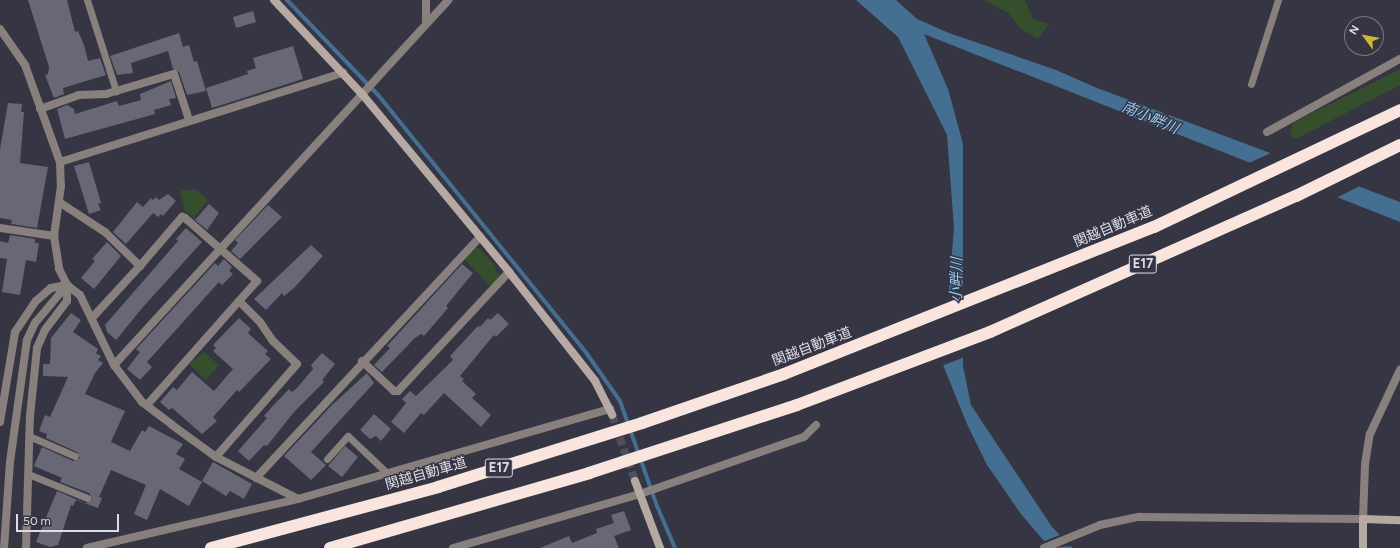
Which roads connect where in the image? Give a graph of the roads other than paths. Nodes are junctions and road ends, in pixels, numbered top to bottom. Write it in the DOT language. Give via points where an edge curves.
graph roads {
  1 [pos="87,0"];
  2 [pos="274,0"];
  3 [pos="426,0"];
  4 [pos="448,0"];
  5 [pos="1278,0"];
  6 [pos="426,23"];
  7 [pos="0,29"];
  8 [pos="1400,59"];
  9 [pos="343,73"];
  10 [pos="1250,84"];
  11 [pos="116,92"];
  12 [pos="362,94"];
  13 [pos="40,109"];
  14 [pos="1400,110"];
  15 [pos="189,120"];
  16 [pos="1266,132"];
  17 [pos="1400,145"];
  18 [pos="60,162"];
  19 [pos="59,202"];
  20 [pos="0,228"];
  21 [pos="54,236"];
  22 [pos="480,237"];
  23 [pos="219,248"];
  24 [pos="140,266"];
  25 [pos="509,272"];
  26 [pos="67,285"];
  27 [pos="239,301"];
  28 [pos="92,318"];
  29 [pos="362,361"];
  30 [pos="114,365"];
  31 [pos="1400,370"];
  32 [pos="147,405"];
  33 [pos="0,422"];
  34 [pos="816,425"];
  35 [pos="29,436"];
  36 [pos="75,456"];
  37 [pos="216,457"];
  38 [pos="327,459"];
  39 [pos="28,474"];
  40 [pos="388,474"];
  41 [pos="256,478"];
  42 [pos="635,481"];
  43 [pos="640,494"];
  44 [pos="87,498"];
  45 [pos="298,499"];
  46 [pos="1363,519"];
  47 [pos="1400,520"];
  48 [pos="4,548"];
  49 [pos="26,548"];
  50 [pos="87,548"];
  51 [pos="211,548"];
  52 [pos="330,548"];
  53 [pos="453,548"];
  54 [pos="660,548"];
  55 [pos="1044,548"];
  56 [pos="1363,548"];
  1 -- 11 [label="lane"];
  2 -- 9 [label="street"];
  3 -- 6 [label="street"];
  4 -- 6 [label="street"];
  5 -- 10 [label="lane"];
  6 -- 12 [label="street"];
  7 -- 13 [label="street" via="25,65"];
  8 -- 16 [label="street"];
  9 -- 12 [label="street"];
  9 -- 15 [label="street"];
  11 -- 13 [label="street" via="79,95"];
  11 -- 15 [label="street" via="174,74"];
  12 -- 22 [label="street"];
  12 -- 23 [label="street"];
  13 -- 18 [label="street"];
  14 -- 51 [label="highway, 関越自動車道 / E17" via="1154,227 784,374 642,423 438,487"];
  15 -- 18 [label="street"];
  17 -- 52 [label="highway, E17" via="1296,196 990,332 797,405 589,473"];
  18 -- 19 [label="street"];
  19 -- 21 [label="street"];
  19 -- 24 [label="street" via="105,232"];
  20 -- 21 [label="street"];
  21 -- 26 [label="street" via="59,269"];
  22 -- 25 [label="street"];
  22 -- 29 [label="street"];
  23 -- 24 [label="street" via="182,217"];
  23 -- 27 [label="street" via="257,281"];
  23 -- 30 [label="street"];
  24 -- 28 [label="street"];
  25 -- 29 [label="street" via="398,391 394,391"];
  25 -- 40 [label="street" via="595,381 611,412"];
  26 -- 28 [label="street" via="80,295"];
  26 -- 33 [label="street" via="51,288 36,301 15,332"];
  26 -- 35 [label="street" via="67,301 45,330 37,348"];
  26 -- 48 [label="street" via="35,323 27,340 10,469"];
  27 -- 32 [label="street"];
  27 -- 37 [label="street" via="260,322 274,342 297,364"];
  28 -- 30 [label="street"];
  29 -- 41 [label="street"];
  30 -- 32 [label="street"];
  31 -- 46 [label="street" via="1370,434 1365,464"];
  32 -- 37 [label="street"];
  34 -- 43 [label="street" via="804,437"];
  35 -- 36 [label="lane"];
  35 -- 39 [label="street"];
  37 -- 41 [label="street"];
  38 -- 40 [label="lane" via="348,436"];
  39 -- 44 [label="lane"];
  39 -- 49 [label="street"];
  40 -- 45 [label="street"];
  41 -- 45 [label="street"];
  42 -- 43 [label="street"];
  43 -- 53 [label="street"];
  43 -- 54 [label="street"];
  45 -- 50 [label="street"];
  46 -- 47 [label="street"];
  46 -- 55 [label="street" via="1139,517 1100,525"];
  46 -- 56 [label="street"];
}
